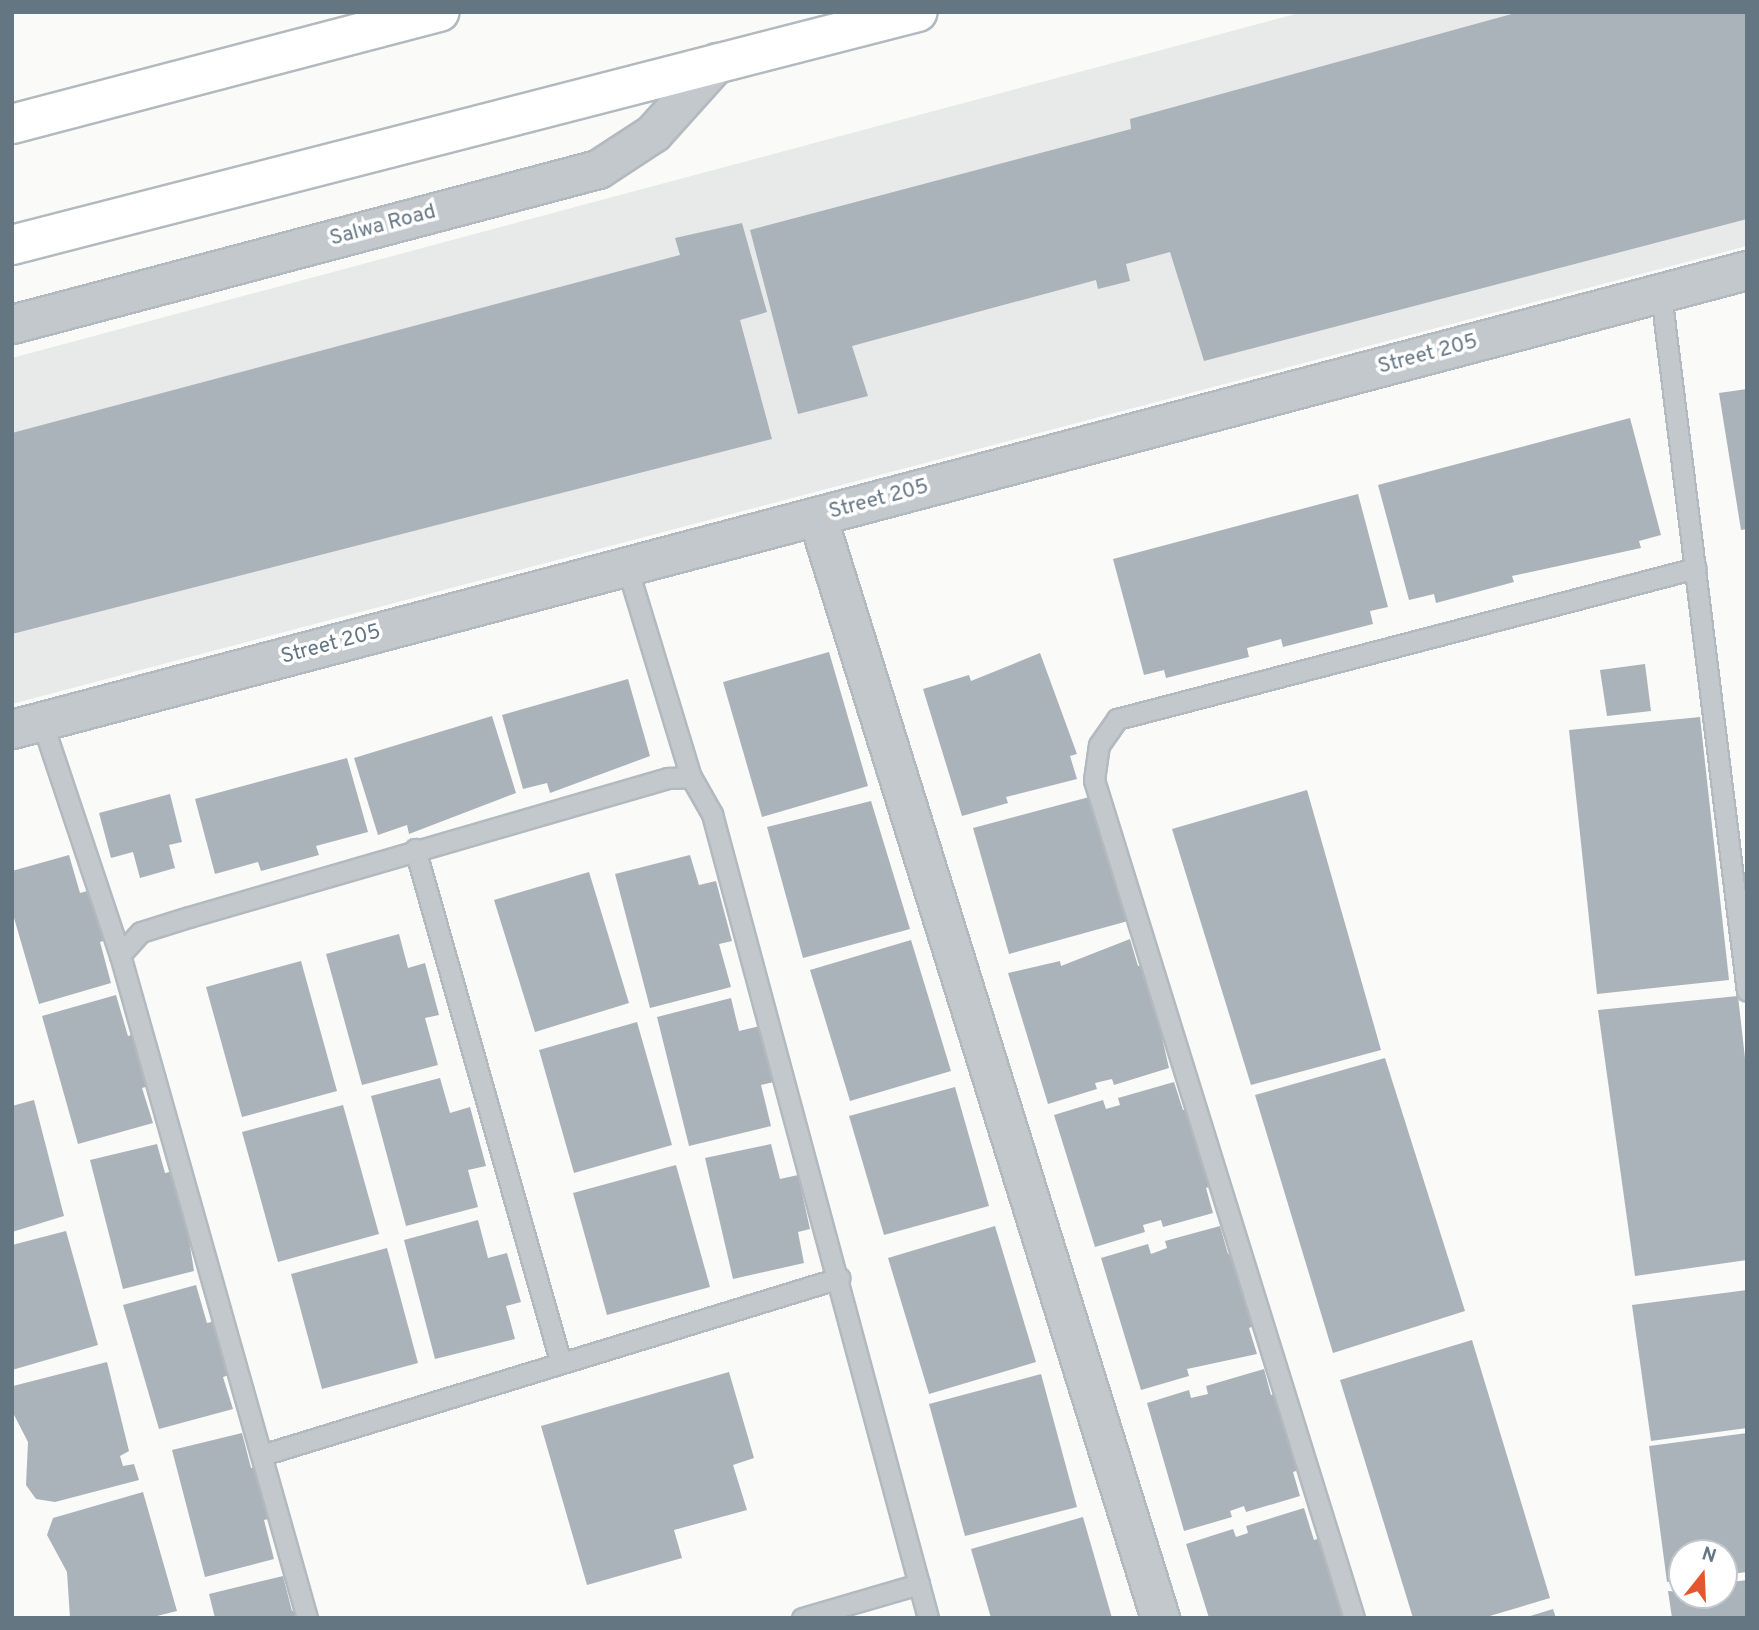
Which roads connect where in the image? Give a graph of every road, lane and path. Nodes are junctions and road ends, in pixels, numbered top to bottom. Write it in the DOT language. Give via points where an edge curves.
graph roads {
  1 [pos="440,12"];
  2 [pos="832,12"];
  3 [pos="918,12"];
  4 [pos="717,62"];
  5 [pos="12,124"];
  6 [pos="12,245"];
  7 [pos="1747,270"];
  8 [pos="1661,294"];
  9 [pos="12,324"];
  10 [pos="817,516"];
  11 [pos="627,567"];
  12 [pos="1696,568"];
  13 [pos="27,725"];
  14 [pos="691,777"];
  15 [pos="415,849"];
  16 [pos="120,955"];
  17 [pos="1747,991"];
  18 [pos="839,1278"];
  19 [pos="560,1360"];
  20 [pos="262,1455"];
  21 [pos="919,1584"];
  22 [pos="307,1618"];
  23 [pos="802,1618"];
  24 [pos="928,1618"];
  25 [pos="1160,1618"];
  26 [pos="1354,1618"];
  1 -- 5 [label="main road"];
  2 -- 4 [label="main road"];
  3 -- 4 [label="main road"];
  4 -- 6 [label="main road"];
  4 -- 9 [label="street, Salwa Road" via="653,133 598,169"];
  7 -- 8 [label="street, Street 205"];
  8 -- 10 [label="street, Street 205"];
  8 -- 12 [label="lane"];
  10 -- 11 [label="street, Street 205"];
  10 -- 25 [label="street"];
  11 -- 13 [label="street, Street 205"];
  11 -- 14 [label="lane"];
  12 -- 17 [label="lane"];
  12 -- 26 [label="lane" via="1117,719 1099,745 1094,780"];
  13 -- 16 [label="lane"];
  14 -- 15 [label="lane"];
  14 -- 18 [label="lane" via="712,814"];
  15 -- 16 [label="lane" via="141,932"];
  15 -- 19 [label="lane"];
  16 -- 20 [label="lane"];
  18 -- 19 [label="lane"];
  18 -- 21 [label="lane"];
  19 -- 20 [label="lane"];
  20 -- 22 [label="lane"];
  21 -- 23 [label="lane"];
  21 -- 24 [label="lane"];
}
